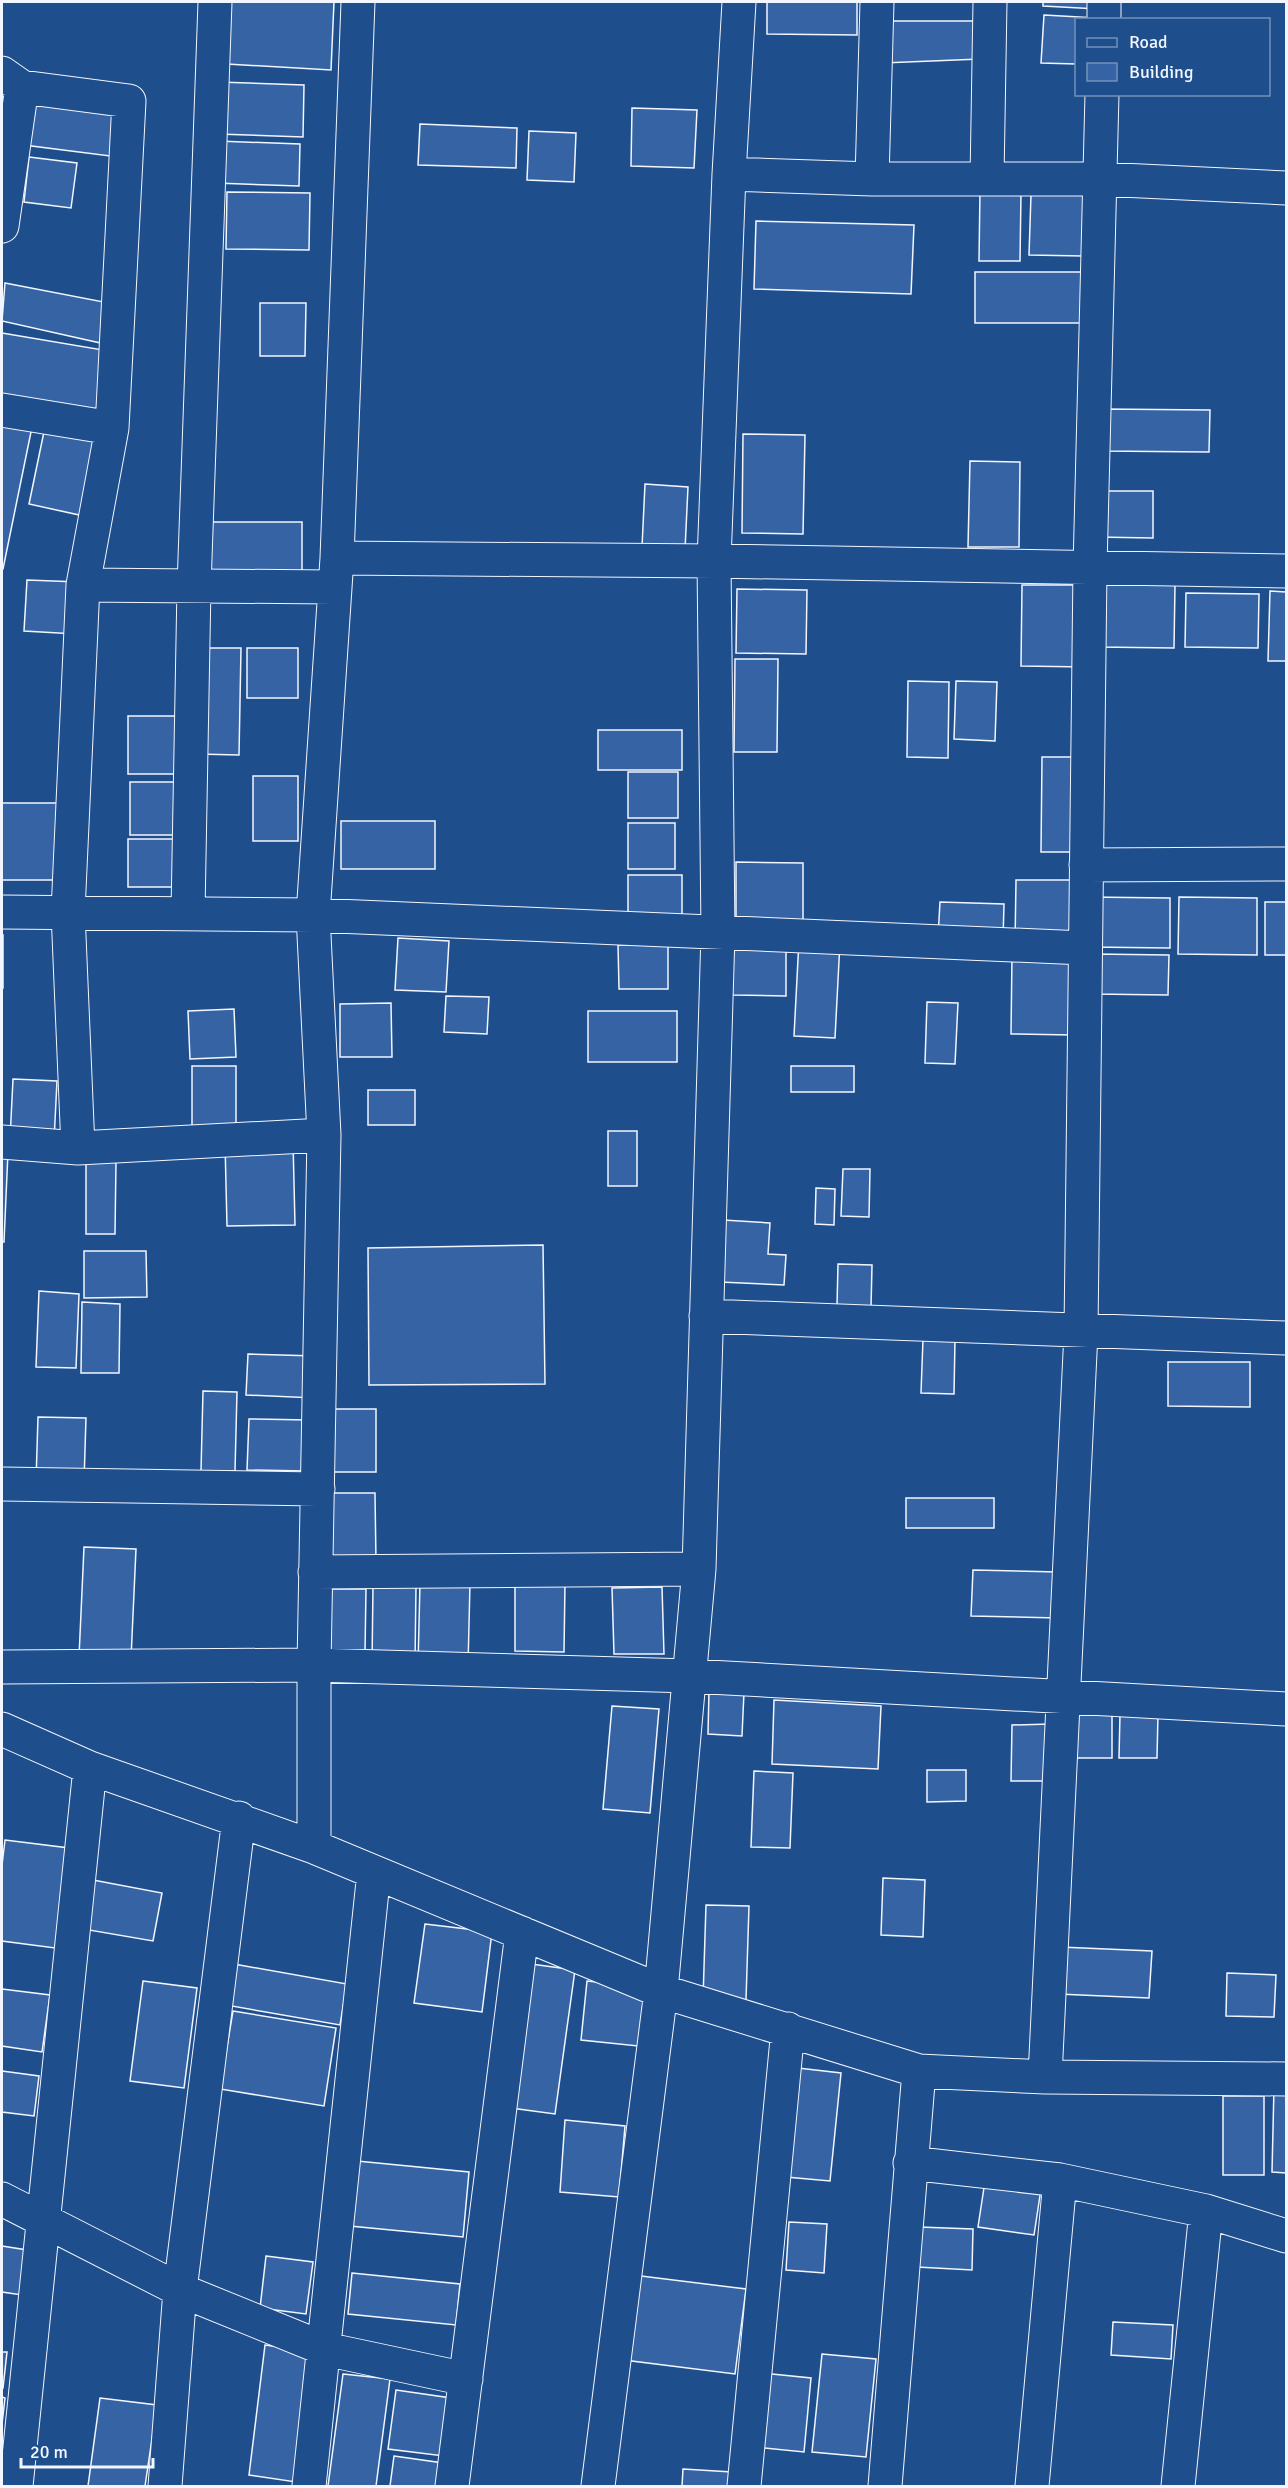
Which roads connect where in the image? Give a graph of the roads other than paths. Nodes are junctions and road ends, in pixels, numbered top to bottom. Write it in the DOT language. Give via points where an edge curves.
graph roads {
  1 [pos="215,2"];
  2 [pos="358,2"];
  3 [pos="738,2"];
  4 [pos="877,2"];
  5 [pos="990,2"];
  6 [pos="1104,2"];
  7 [pos="1104,18"];
  8 [pos="12,80"];
  9 [pos="1102,96"];
  10 [pos="729,174"];
  11 [pos="872,179"];
  12 [pos="987,179"];
  13 [pos="1100,179"];
  14 [pos="1287,188"];
  15 [pos="2,226"];
  16 [pos="2,410"];
  17 [pos="112,428"];
  18 [pos="714,561"];
  19 [pos="1090,568"];
  20 [pos="1287,571"];
  21 [pos="335,573"];
  22 [pos="83,585"];
  23 [pos="194,586"];
  24 [pos="1287,864"];
  25 [pos="1086,865"];
  26 [pos="2,912"];
  27 [pos="68,912"];
  28 [pos="188,912"];
  29 [pos="313,915"];
  30 [pos="718,933"];
  31 [pos="1084,948"];
  32 [pos="324,1135"];
  33 [pos="2,1142"];
  34 [pos="78,1148"];
  35 [pos="706,1316"];
  36 [pos="1081,1332"];
  37 [pos="1287,1338"];
  38 [pos="2,1484"];
  39 [pos="318,1489"];
  40 [pos="699,1569"];
  41 [pos="315,1572"];
  42 [pos="314,1665"];
  43 [pos="2,1666"];
  44 [pos="690,1676"];
  45 [pos="1062,1696"];
  46 [pos="1287,1709"];
  47 [pos="2,1729"];
  48 [pos="90,1768"];
  49 [pos="239,1818"];
  50 [pos="314,1847"];
  51 [pos="374,1872"];
  52 [pos="522,1933"];
  53 [pos="662,1991"];
  54 [pos="788,2029"];
  55 [pos="919,2071"];
  56 [pos="1045,2077"];
  57 [pos="1287,2079"];
  58 [pos="910,2163"];
  59 [pos="1060,2180"];
  60 [pos="2,2199"];
  61 [pos="1206,2211"];
  62 [pos="44,2220"];
  63 [pos="1287,2236"];
  64 [pos="180,2290"];
  65 [pos="325,2349"];
  66 [pos="465,2379"];
  67 [pos="16,2487"];
  68 [pos="165,2487"];
  69 [pos="309,2487"];
  70 [pos="452,2487"];
  71 [pos="598,2487"];
  72 [pos="744,2487"];
  73 [pos="885,2487"];
  74 [pos="1032,2487"];
  75 [pos="1178,2487"];
  1 -- 23 [label="street"];
  2 -- 21 [label="street"];
  3 -- 10 [label="street"];
  4 -- 11 [label="street"];
  5 -- 12 [label="street"];
  6 -- 7 [label="street"];
  8 -- 15 [label="street"];
  8 -- 17 [label="street" via="129,101"];
  9 -- 13 [label="street"];
  10 -- 11 [label="street"];
  10 -- 18 [label="street"];
  11 -- 12 [label="street"];
  12 -- 13 [label="street"];
  13 -- 14 [label="street"];
  13 -- 19 [label="street"];
  16 -- 17 [label="street"];
  17 -- 22 [label="street"];
  18 -- 19 [label="street"];
  18 -- 21 [label="street"];
  18 -- 30 [label="street"];
  19 -- 20 [label="street"];
  19 -- 25 [label="street"];
  21 -- 23 [label="street"];
  21 -- 29 [label="street"];
  22 -- 23 [label="street"];
  22 -- 27 [label="street"];
  23 -- 28 [label="street"];
  24 -- 25 [label="street"];
  25 -- 31 [label="street"];
  26 -- 27 [label="street"];
  27 -- 28 [label="street"];
  27 -- 34 [label="street"];
  28 -- 29 [label="street"];
  29 -- 30 [label="street"];
  29 -- 32 [label="street"];
  30 -- 31 [label="street"];
  30 -- 35 [label="street"];
  31 -- 36 [label="street"];
  32 -- 34 [label="street"];
  32 -- 39 [label="street"];
  33 -- 34 [label="street"];
  35 -- 36 [label="street"];
  35 -- 40 [label="street"];
  36 -- 37 [label="street"];
  36 -- 45 [label="street"];
  38 -- 39 [label="street"];
  39 -- 41 [label="street"];
  40 -- 41 [label="street"];
  40 -- 44 [label="street"];
  41 -- 42 [label="street"];
  42 -- 43 [label="street"];
  42 -- 44 [label="street"];
  42 -- 50 [label="street"];
  44 -- 45 [label="street"];
  44 -- 53 [label="street"];
  45 -- 46 [label="street"];
  45 -- 56 [label="street"];
  47 -- 48 [label="street"];
  48 -- 49 [label="street"];
  48 -- 62 [label="street"];
  49 -- 50 [label="street"];
  49 -- 64 [label="street"];
  50 -- 51 [label="street"];
  51 -- 52 [label="street"];
  51 -- 65 [label="street"];
  52 -- 53 [label="street"];
  52 -- 66 [label="street"];
  53 -- 54 [label="street"];
  53 -- 71 [label="street"];
  54 -- 55 [label="street"];
  54 -- 72 [label="street"];
  55 -- 56 [label="street"];
  55 -- 58 [label="street"];
  56 -- 57 [label="street"];
  58 -- 59 [label="street"];
  58 -- 73 [label="street"];
  59 -- 61 [label="street"];
  59 -- 74 [label="street"];
  60 -- 62 [label="street"];
  61 -- 63 [label="street"];
  61 -- 75 [label="street"];
  62 -- 64 [label="street"];
  62 -- 67 [label="street"];
  64 -- 65 [label="street"];
  64 -- 68 [label="street"];
  65 -- 66 [label="street"];
  65 -- 69 [label="street"];
  66 -- 70 [label="street"];
}
